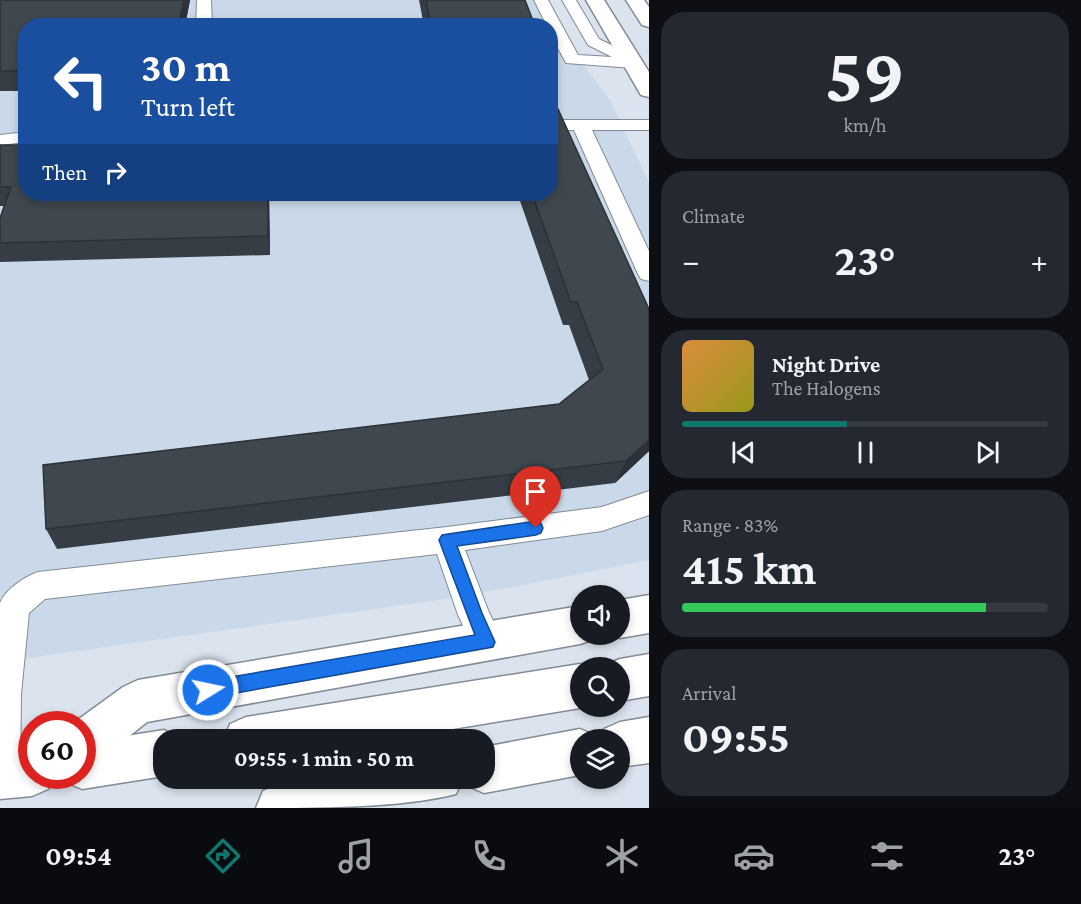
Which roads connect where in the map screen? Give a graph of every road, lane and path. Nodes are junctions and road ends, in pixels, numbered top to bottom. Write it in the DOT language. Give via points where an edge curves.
graph roads {
  1 [pos="204,0"];
  2 [pos="541,0"];
  3 [pos="569,0"];
  4 [pos="595,0"];
  5 [pos="635,0"];
  6 [pos="204,18"];
  7 [pos="550,18"];
  8 [pos="648,19"];
  9 [pos="558,33"];
  10 [pos="632,62"];
  11 [pos="649,90"];
  12 [pos="558,125"];
  13 [pos="581,125"];
  14 [pos="649,125"];
  15 [pos="18,139"];
  16 [pos="0,140"];
  17 [pos="649,274"];
  18 [pos="649,503"];
  19 [pos="447,540"];
  20 [pos="649,614"];
  21 [pos="630,617"];
  22 [pos="570,628"];
  23 [pos="487,642"];
  24 [pos="649,675"];
  25 [pos="630,678"];
  26 [pos="570,688"];
  27 [pos="314,729"];
  28 [pos="96,734"];
  29 [pos="649,740"];
  30 [pos="630,743"];
  31 [pos="570,754"];
  32 [pos="153,755"];
  33 [pos="96,764"];
  34 [pos="495,768"];
  35 [pos="11,775"];
  36 [pos="381,789"];
  37 [pos="280,808"];
  1 -- 6 [label="lane"];
  2 -- 7 [label="lane"];
  3 -- 10 [label="lane" via="593,42"];
  4 -- 10 [label="main road"];
  5 -- 8 [label="main road"];
  9 -- 10 [label="lane" via="572,60"];
  10 -- 11 [label="main road"];
  12 -- 13 [label="lane"];
  13 -- 14 [label="lane"];
  13 -- 17 [label="lane"];
  15 -- 16 [label="lane"];
  18 -- 19 [label="lane" via="602,519"];
  19 -- 23 [label="lane"];
  19 -- 35 [label="lane" via="38,586 14,606 4,694"];
  20 -- 21 [label="main road"];
  22 -- 23 [label="main road"];
  23 -- 28 [label="main road" via="138,702"];
  24 -- 25 [label="main road"];
  26 -- 27 [label="main road"];
  29 -- 30 [label="main road"];
  31 -- 34 [label="main road"];
  32 -- 33 [label="main road"];
  36 -- 37 [label="main road"];
}
